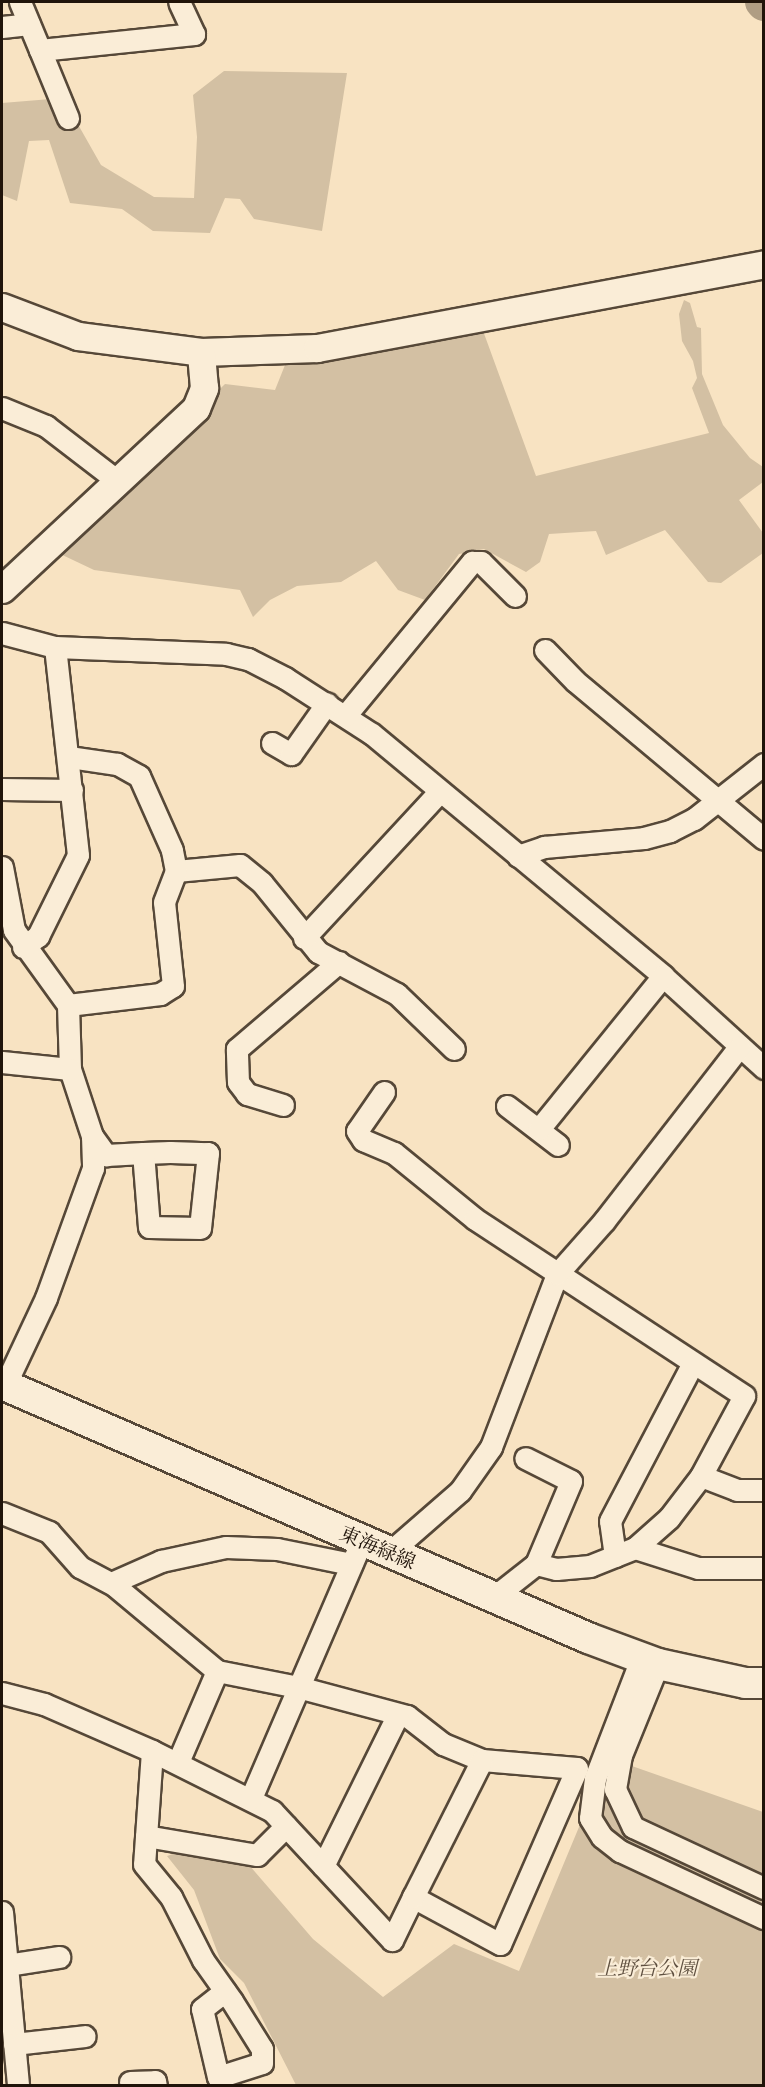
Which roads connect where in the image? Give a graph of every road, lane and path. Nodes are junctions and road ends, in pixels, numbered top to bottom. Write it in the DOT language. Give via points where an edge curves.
graph roads {
  1 [pos="20,2"];
  2 [pos="179,2"];
  3 [pos="29,24"];
  4 [pos="2,27"];
  5 [pos="40,50"];
  6 [pos="68,118"];
  7 [pos="764,264"];
  8 [pos="2,308"];
  9 [pos="201,352"];
  10 [pos="2,408"];
  11 [pos="115,479"];
  12 [pos="2,589"];
  13 [pos="515,596"];
  14 [pos="2,633"];
  15 [pos="55,647"];
  16 [pos="545,650"];
  17 [pos="327,703"];
  18 [pos="345,716"];
  19 [pos="272,743"];
  20 [pos="69,756"];
  21 [pos="764,764"];
  22 [pos="2,789"];
  23 [pos="72,790"];
  24 [pos="440,791"];
  25 [pos="717,800"];
  26 [pos="764,839"];
  27 [pos="518,856"];
  28 [pos="2,867"];
  29 [pos="176,871"];
  30 [pos="304,938"];
  31 [pos="23,947"];
  32 [pos="339,962"];
  33 [pos="663,976"];
  34 [pos="68,1005"];
  35 [pos="739,1047"];
  36 [pos="454,1049"];
  37 [pos="2,1062"];
  38 [pos="764,1068"];
  39 [pos="70,1069"];
  40 [pos="384,1092"];
  41 [pos="283,1105"];
  42 [pos="507,1106"];
  43 [pos="539,1129"];
  44 [pos="92,1136"];
  45 [pos="558,1145"];
  46 [pos="143,1153"];
  47 [pos="557,1274"];
  48 [pos="693,1363"];
  49 [pos="3,1384"];
  50 [pos="525,1458"];
  51 [pos="701,1476"];
  52 [pos="764,1490"];
  53 [pos="2,1513"];
  54 [pos="635,1548"];
  55 [pos="356,1552"];
  56 [pos="390,1552"];
  57 [pos="615,1556"];
  58 [pos="536,1564"];
  59 [pos="764,1568"];
  60 [pos="111,1583"];
  61 [pos="494,1597"];
  62 [pos="650,1662"];
  63 [pos="217,1671"];
  64 [pos="764,1683"];
  65 [pos="298,1687"];
  66 [pos="2,1693"];
  67 [pos="398,1714"];
  68 [pos="152,1751"];
  69 [pos="482,1760"];
  70 [pos="178,1762"];
  71 [pos="251,1798"];
  72 [pos="286,1826"];
  73 [pos="146,1836"];
  74 [pos="323,1866"];
  75 [pos="764,1888"];
  76 [pos="413,1898"];
  77 [pos="2,1912"];
  78 [pos="764,1918"];
  79 [pos="59,1957"];
  80 [pos="7,1965"];
  81 [pos="225,1991"];
  82 [pos="6,2011"];
  83 [pos="85,2036"];
  84 [pos="14,2044"];
  85 [pos="130,2082"];
  86 [pos="18,2085"];
  87 [pos="156,2085"];
  1 -- 3 [label="street"];
  2 -- 5 [label="street" via="194,34"];
  3 -- 4 [label="street"];
  3 -- 5 [label="street"];
  5 -- 6 [label="street"];
  7 -- 9 [label="street" via="317,348"];
  8 -- 9 [label="street" via="78,336"];
  9 -- 11 [label="street" via="204,388 196,408"];
  10 -- 11 [label="street" via="46,426"];
  11 -- 12 [label="street"];
  13 -- 18 [label="street" via="481,562 472,562"];
  14 -- 15 [label="street"];
  15 -- 17 [label="street" via="226,654 248,659"];
  15 -- 20 [label="street"];
  16 -- 25 [label="street" via="575,681"];
  17 -- 18 [label="street"];
  17 -- 19 [label="street" via="291,754"];
  18 -- 24 [label="street"];
  20 -- 23 [label="street"];
  20 -- 29 [label="street" via="117,764 139,776 172,850"];
  21 -- 25 [label="street"];
  22 -- 23 [label="street"];
  23 -- 31 [label="street" via="78,855 38,936"];
  24 -- 27 [label="street"];
  24 -- 30 [label="street"];
  25 -- 26 [label="street"];
  25 -- 27 [label="street" via="694,819 670,831 644,838 544,847"];
  27 -- 33 [label="street"];
  28 -- 31 [label="street" via="14,930"];
  29 -- 30 [label="street" via="240,865 262,883"];
  29 -- 34 [label="street" via="164,902 173,986 160,994"];
  30 -- 32 [label="street" via="318,952"];
  31 -- 34 [label="street" via="54,981"];
  32 -- 36 [label="street" via="397,994"];
  32 -- 41 [label="street" via="237,1048 238,1082 247,1094"];
  33 -- 35 [label="street"];
  33 -- 43 [label="street"];
  34 -- 39 [label="street"];
  35 -- 38 [label="street"];
  35 -- 47 [label="street" via="604,1221"];
  37 -- 39 [label="street"];
  39 -- 44 [label="street"];
  40 -- 47 [label="street" via="357,1131 363,1140 394,1153 475,1218"];
  42 -- 43 [label="street"];
  43 -- 45 [label="street"];
  44 -- 46 [label="street" via="105,1155"];
  44 -- 49 [label="street" via="93,1168 46,1298"];
  46 -- 46 [label="street" via="208,1153 200,1228 149,1227"];
  47 -- 48 [label="street"];
  47 -- 56 [label="street" via="491,1447 460,1491"];
  48 -- 51 [label="street" via="744,1396"];
  48 -- 57 [label="street" via="610,1521"];
  49 -- 55 [label="main road, 東海緑線"];
  50 -- 58 [label="street" via="571,1481"];
  51 -- 52 [label="street" via="737,1490"];
  51 -- 54 [label="street" via="669,1518"];
  53 -- 60 [label="street" via="49,1532 80,1567"];
  54 -- 57 [label="street"];
  54 -- 59 [label="street" via="698,1568"];
  55 -- 56 [label="main road, 東海緑線"];
  55 -- 60 [label="street" via="226,1546 161,1561"];
  55 -- 65 [label="street"];
  56 -- 61 [label="main road, 東海緑線"];
  57 -- 58 [label="street" via="590,1566 556,1569"];
  58 -- 61 [label="street"];
  60 -- 63 [label="street"];
  61 -- 62 [label="main road, 東海緑線"];
  62 -- 64 [label="main road, 東海緑線"];
  62 -- 75 [label="street" via="621,1755 615,1789 633,1827"];
  62 -- 78 [label="street" via="595,1778 590,1818 602,1837 620,1851"];
  63 -- 65 [label="street"];
  63 -- 70 [label="street"];
  65 -- 67 [label="street"];
  65 -- 71 [label="street"];
  66 -- 68 [label="street" via="44,1704"];
  67 -- 69 [label="street" via="443,1744"];
  67 -- 74 [label="street"];
  68 -- 70 [label="street"];
  68 -- 73 [label="street"];
  69 -- 76 [label="street"];
  69 -- 76 [label="street" via="577,1768 500,1944"];
  70 -- 71 [label="street"];
  71 -- 72 [label="street" via="272,1810"];
  72 -- 73 [label="street" via="257,1855"];
  72 -- 74 [label="street"];
  73 -- 81 [label="street" via="144,1864 171,1897 203,1960"];
  74 -- 76 [label="street" via="392,1940"];
  77 -- 80 [label="street"];
  79 -- 80 [label="street"];
  80 -- 82 [label="street"];
  82 -- 84 [label="street"];
  83 -- 84 [label="street"];
  84 -- 86 [label="street"];
  85 -- 87 [label="street" via="155,2081"];
}
